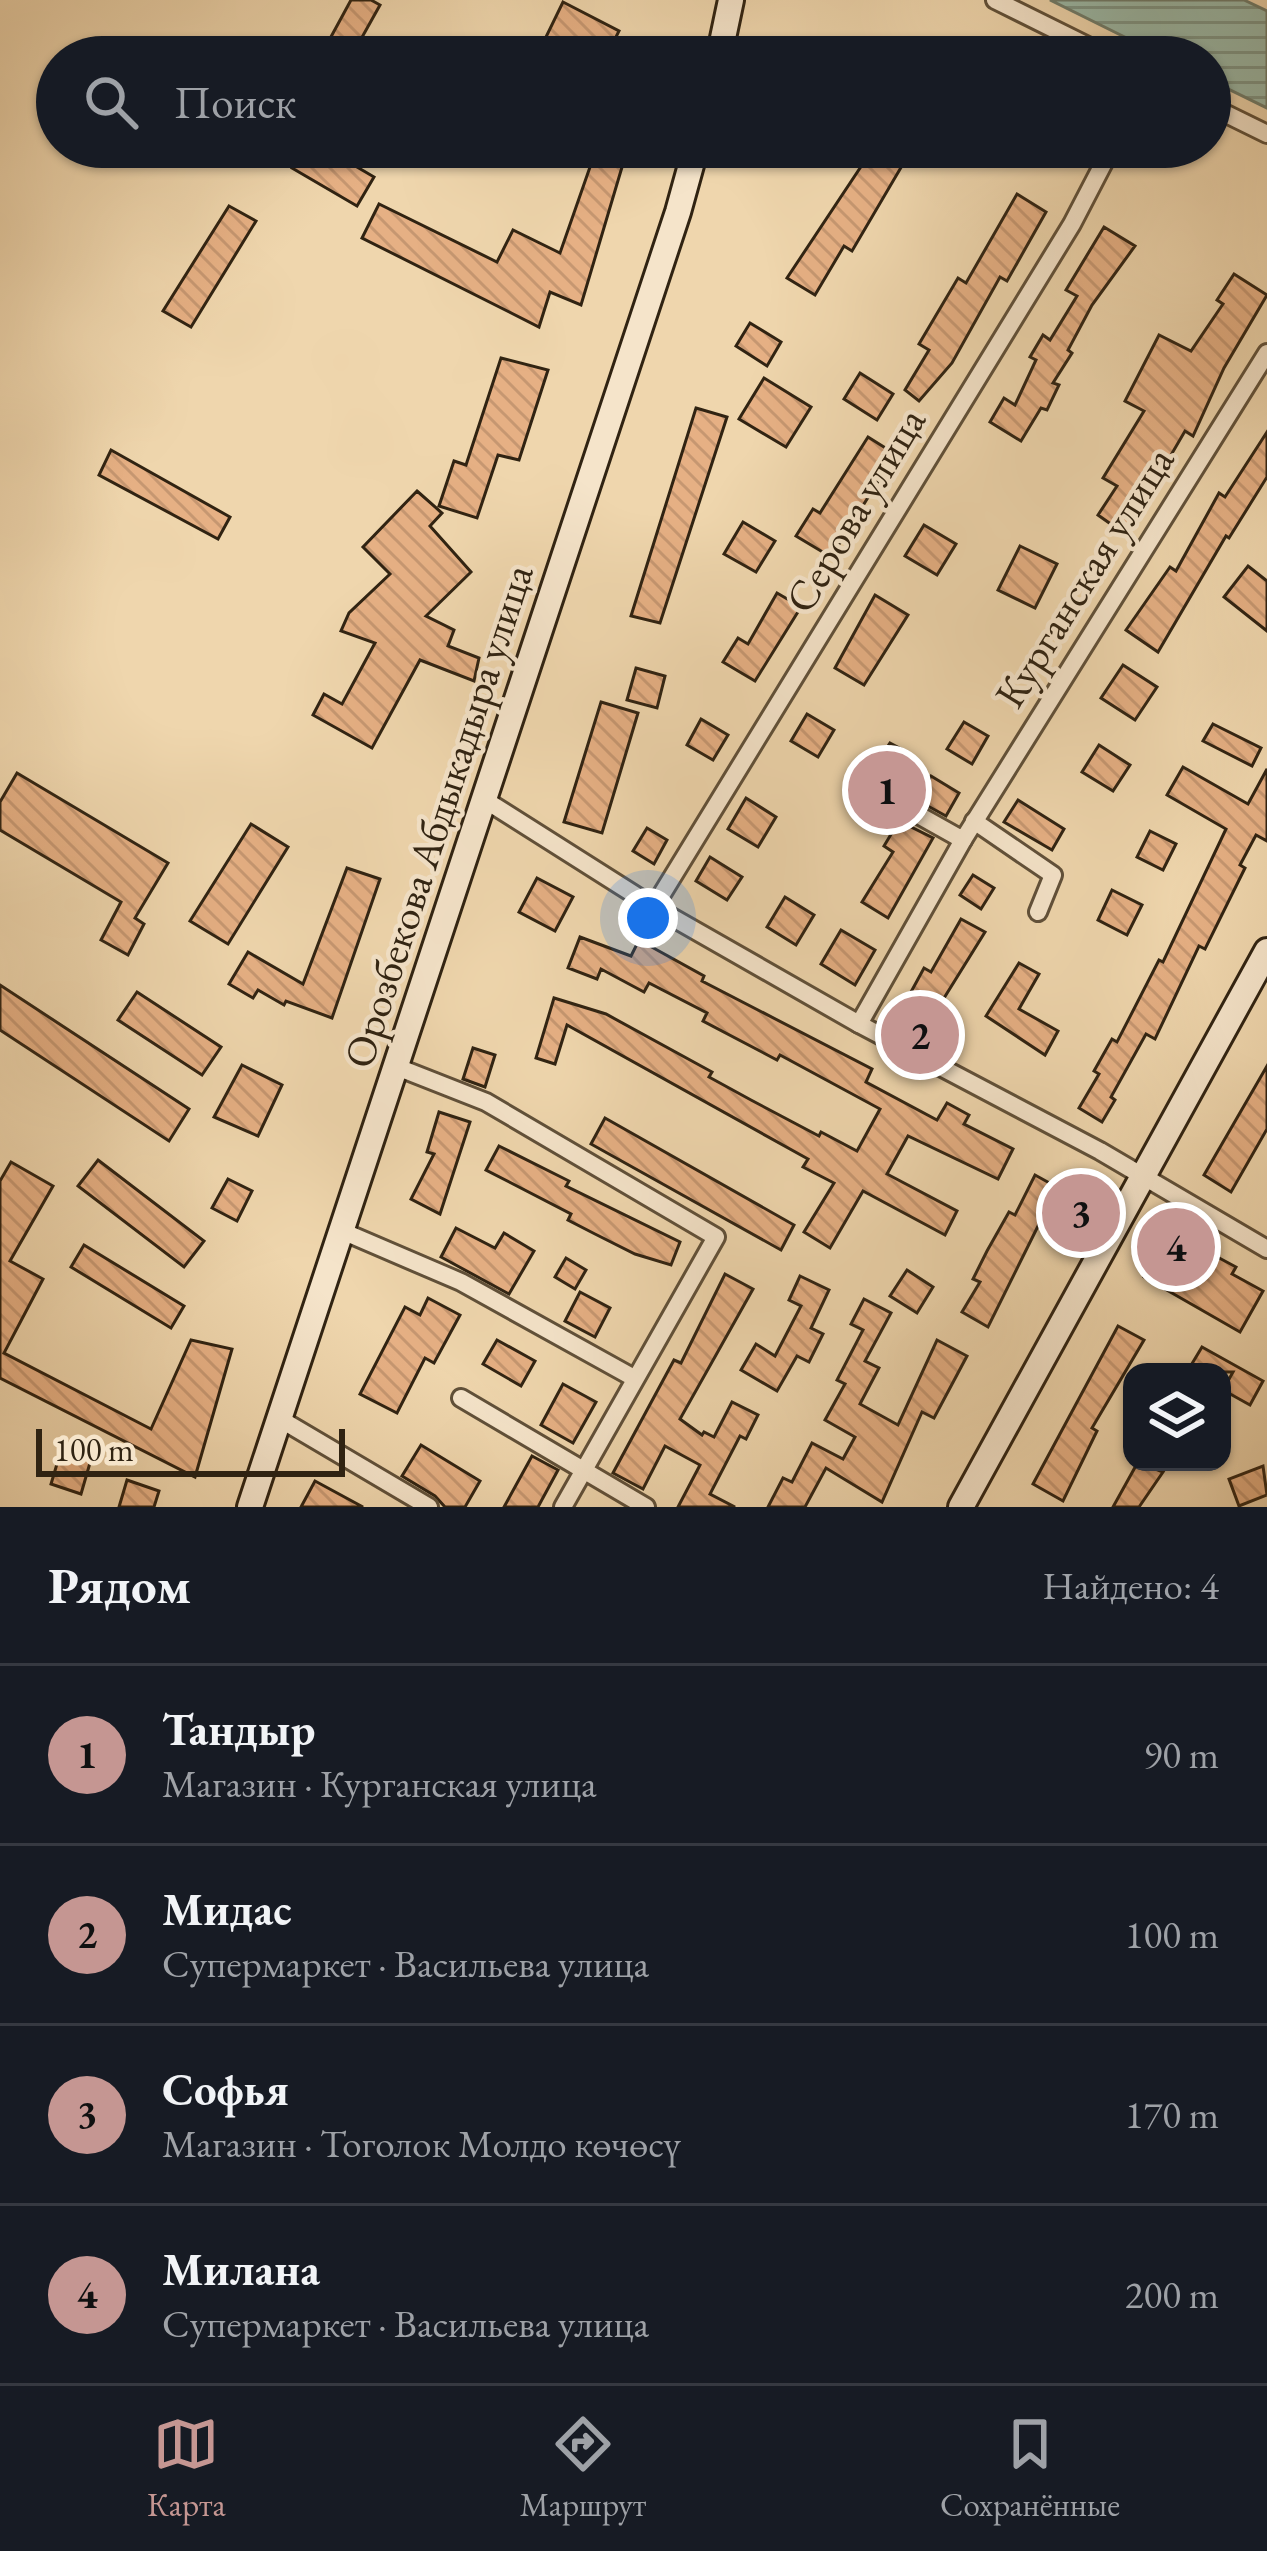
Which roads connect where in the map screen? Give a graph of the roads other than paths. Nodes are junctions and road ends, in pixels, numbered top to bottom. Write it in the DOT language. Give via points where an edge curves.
graph roads {
  1 [pos="731,0"];
  2 [pos="995,0"];
  3 [pos="723,36"];
  4 [pos="1068,36"];
  5 [pos="1231,116"];
  6 [pos="1267,134"];
  7 [pos="690,168"];
  8 [pos="1101,168"];
  9 [pos="1267,353"];
  10 [pos="484,800"];
  11 [pos="897,803"];
  12 [pos="974,821"];
  13 [pos="963,840"];
  14 [pos="654,907"];
  15 [pos="1038,911"];
  16 [pos="1267,951"];
  17 [pos="859,1024"];
  18 [pos="397,1067"];
  19 [pos="1142,1175"];
  20 [pos="342,1231"];
  21 [pos="1267,1249"];
  22 [pos="634,1378"];
  23 [pos="461,1397"];
  24 [pos="280,1418"];
  25 [pos="583,1471"];
  26 [pos="250,1507"];
  27 [pos="429,1507"];
  28 [pos="563,1507"];
  29 [pos="646,1507"];
  30 [pos="961,1507"];
  1 -- 3 [label="street"];
  2 -- 4 [label="street"];
  5 -- 6 [label="street"];
  7 -- 10 [label="street, Орозбекова Абдыкадыра улица"];
  8 -- 14 [label="street, Серова улица"];
  9 -- 12 [label="street, Курганская улица"];
  10 -- 14 [label="street"];
  10 -- 18 [label="street, Орозбекова Абдыкадыра улица"];
  11 -- 13 [label="street"];
  12 -- 13 [label="street, Курганская улица"];
  12 -- 15 [label="street" via="1053,874"];
  13 -- 17 [label="street, Курганская улица"];
  14 -- 17 [label="street"];
  16 -- 19 [label="street"];
  17 -- 19 [label="street"];
  18 -- 20 [label="street, Орозбекова Абдыкадыра улица"];
  18 -- 22 [label="street" via="486,1102 716,1237"];
  19 -- 21 [label="street"];
  19 -- 30 [label="street"];
  20 -- 22 [label="street" via="461,1282"];
  20 -- 24 [label="street, Орозбекова Абдыкадыра улица"];
  22 -- 25 [label="street"];
  23 -- 25 [label="street"];
  24 -- 26 [label="street, Орозбекова Абдыкадыра улица"];
  24 -- 27 [label="street"];
  25 -- 28 [label="street"];
  25 -- 29 [label="street"];
}
